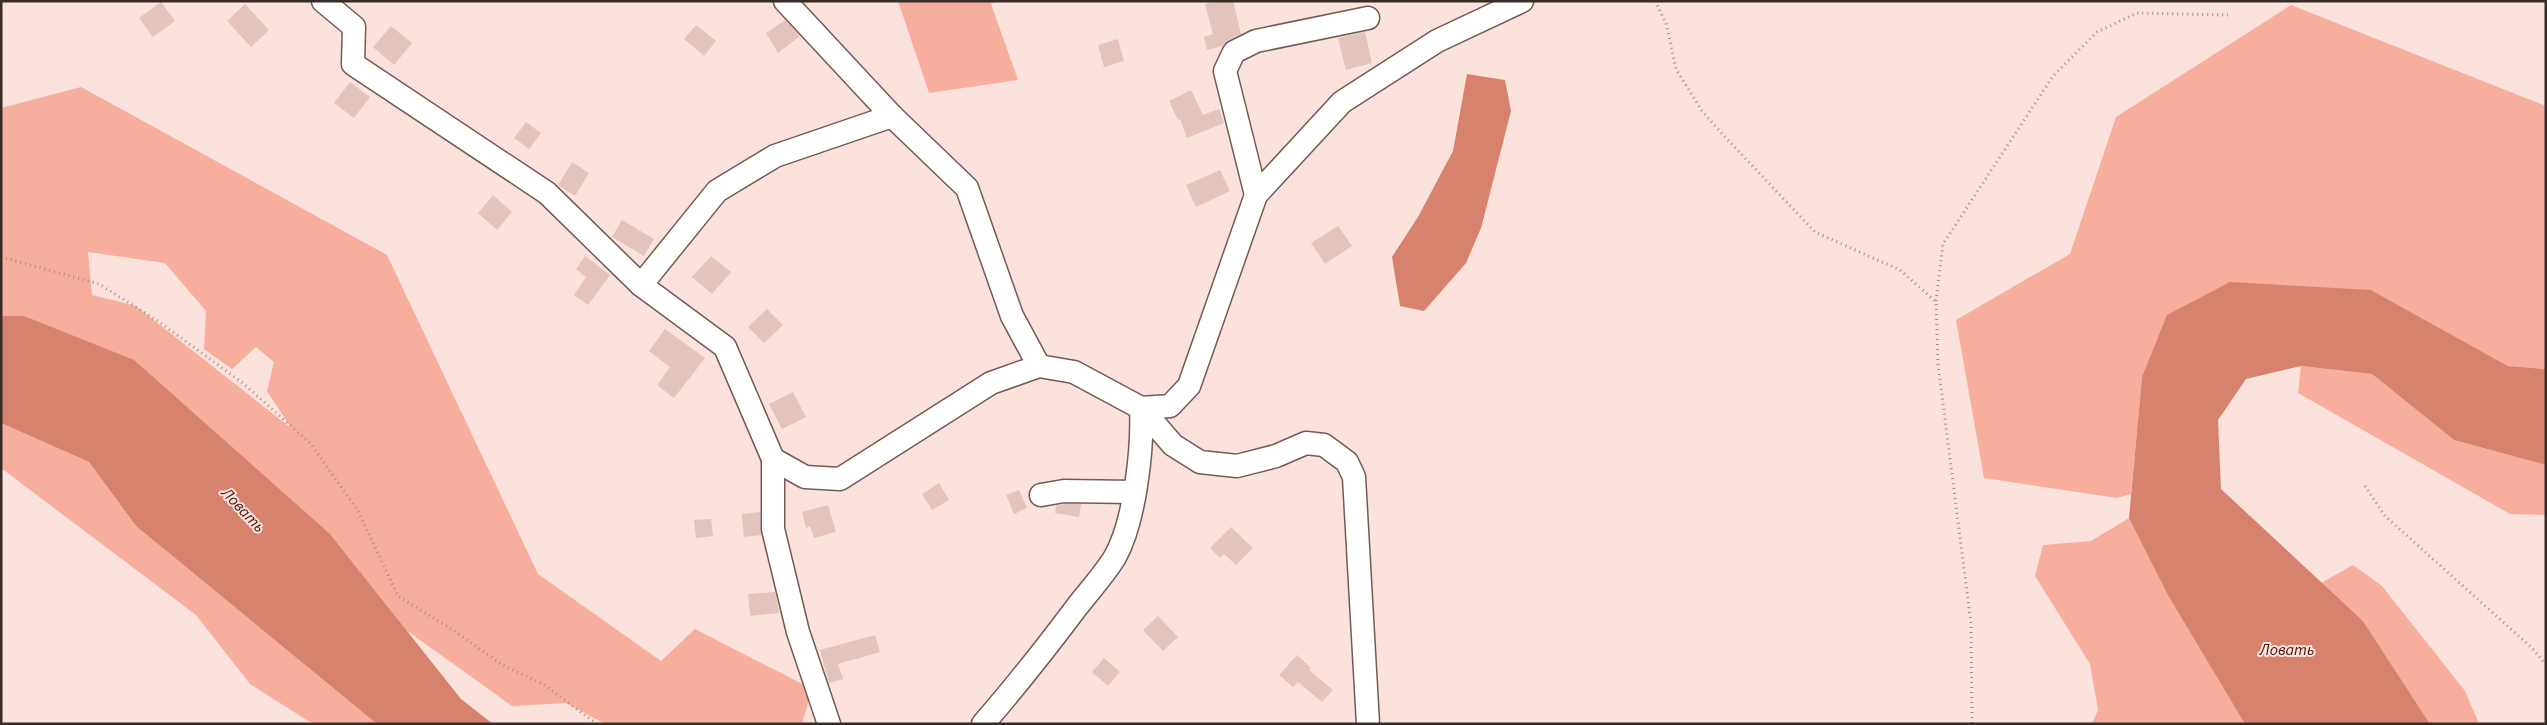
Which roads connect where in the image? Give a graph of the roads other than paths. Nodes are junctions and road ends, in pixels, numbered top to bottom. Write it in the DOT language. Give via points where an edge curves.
graph roads {
  1 [pos="323,1"];
  2 [pos="785,1"];
  3 [pos="1522,1"];
  4 [pos="1368,18"];
  5 [pos="892,116"];
  6 [pos="1256,195"];
  7 [pos="642,285"];
  8 [pos="1039,366"];
  9 [pos="1141,408"];
  10 [pos="773,460"];
  11 [pos="1134,492"];
  12 [pos="1041,495"];
  13 [pos="829,724"];
  14 [pos="983,724"];
  15 [pos="1368,724"];
  1 -- 7 [label="street" via="354,27 353,64 547,193"];
  2 -- 5 [label="street"];
  3 -- 6 [label="street" via="1437,41 1342,102"];
  4 -- 6 [label="street" via="1256,41 1234,52 1225,71"];
  5 -- 7 [label="street" via="775,156 717,191"];
  5 -- 8 [label="street" via="967,188 1012,316"];
  6 -- 9 [label="street" via="1189,386 1170,406"];
  7 -- 10 [label="street" via="725,347"];
  8 -- 9 [label="street" via="1074,372"];
  8 -- 10 [label="street" via="992,382 840,479 805,477"];
  9 -- 11 [label="street" via="1143,436"];
  9 -- 15 [label="street" via="1172,445 1200,462 1237,466 1276,456 1306,443 1324,445 1347,462 1354,477"];
  10 -- 13 [label="street" via="773,529 798,632"];
  11 -- 12 [label="street" via="1064,491"];
  11 -- 14 [label="street" via="1128,524 1115,556 1018,684"];
}
